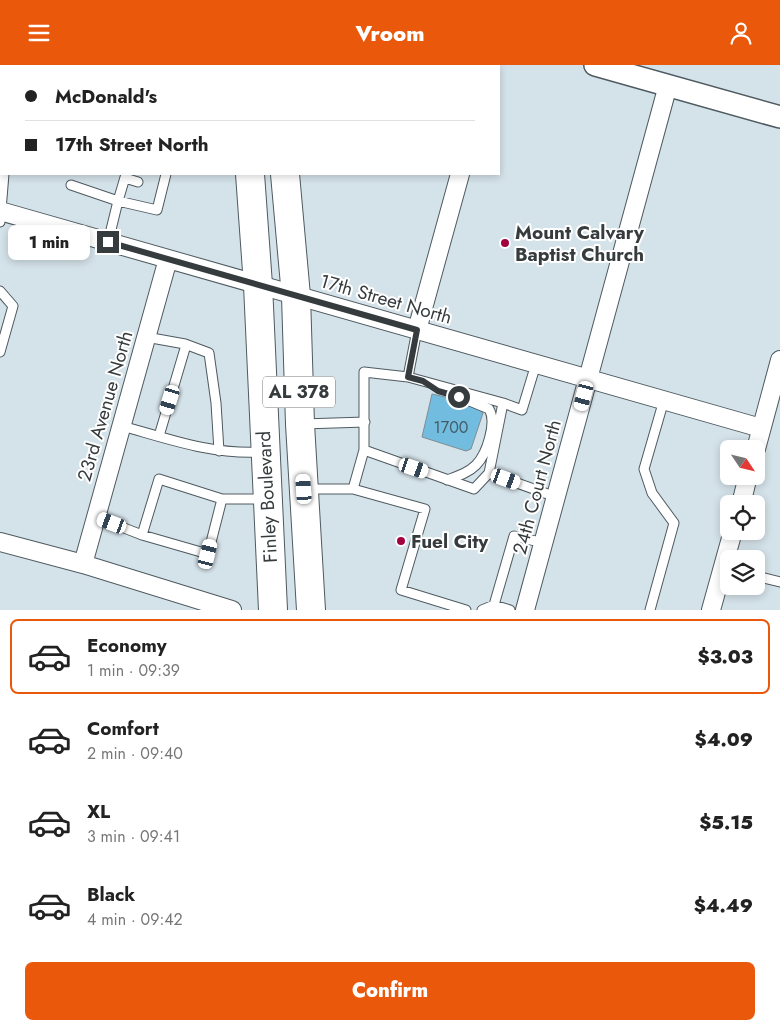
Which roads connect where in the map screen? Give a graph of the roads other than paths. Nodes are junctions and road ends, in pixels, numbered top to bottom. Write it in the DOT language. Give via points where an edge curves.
graph roads {
  1 [pos="595,65"];
  2 [pos="668,85"];
  3 [pos="780,117"];
  4 [pos="5,175"];
  5 [pos="164,175"];
  6 [pos="250,175"];
  7 [pos="285,175"];
  8 [pos="460,175"];
  9 [pos="125,176"];
  10 [pos="138,182"];
  11 [pos="71,185"];
  12 [pos="118,201"];
  13 [pos="1,215"];
  14 [pos="108,242"];
  15 [pos="168,259"];
  16 [pos="258,285"];
  17 [pos="0,291"];
  18 [pos="296,296"];
  19 [pos="417,330"];
  20 [pos="146,337"];
  21 [pos="186,345"];
  22 [pos="0,351"];
  23 [pos="780,360"];
  24 [pos="536,364"];
  25 [pos="408,377"];
  26 [pos="588,379"];
  27 [pos="423,381"];
  28 [pos="664,400"];
  29 [pos="503,403"];
  30 [pos="365,422"];
  31 [pos="300,424"];
  32 [pos="122,426"];
  33 [pos="761,428"];
  34 [pos="159,436"];
  35 [pos="758,440"];
  36 [pos="364,450"];
  37 [pos="219,451"];
  38 [pos="265,452"];
  39 [pos="489,473"];
  40 [pos="447,480"];
  41 [pos="304,489"];
  42 [pos="353,489"];
  43 [pos="556,497"];
  44 [pos="222,499"];
  45 [pos="267,499"];
  46 [pos="96,517"];
  47 [pos="142,535"];
  48 [pos="0,542"];
  49 [pos="544,543"];
  50 [pos="83,564"];
  51 [pos="765,578"];
  52 [pos="780,582"];
  53 [pos="720,585"];
  54 [pos="494,605"];
  55 [pos="232,610"];
  56 [pos="273,610"];
  57 [pos="311,610"];
  58 [pos="466,610"];
  59 [pos="482,610"];
  60 [pos="510,610"];
  61 [pos="525,610"];
  62 [pos="650,610"];
  63 [pos="711,610"];
  1 -- 2 [label="street"];
  2 -- 3 [label="street"];
  2 -- 26 [label="street, 24th Court North"];
  4 -- 13 [label="lane"];
  5 -- 12 [label="lane" via="158,188 157,210"];
  6 -- 16 [label="main road, Finley Boulevard / AL 378"];
  7 -- 18 [label="main road, Finley Boulevard / AL 378"];
  8 -- 19 [label="street"];
  9 -- 10 [label="lane"];
  9 -- 12 [label="lane"];
  11 -- 12 [label="lane"];
  12 -- 14 [label="lane"];
  13 -- 14 [label="street, 17th Street North"];
  14 -- 15 [label="street, 17th Street North"];
  15 -- 16 [label="street, 17th Street North"];
  15 -- 20 [label="street, 23rd Avenue North"];
  16 -- 18 [label="street, 17th Street North"];
  16 -- 38 [label="main road, Finley Boulevard / AL 378"];
  17 -- 22 [label="lane" via="13,306"];
  18 -- 19 [label="street, 17th Street North"];
  18 -- 31 [label="main road, Finley Boulevard / AL 378"];
  19 -- 24 [label="street, 17th Street North"];
  19 -- 25 [label="lane"];
  20 -- 21 [label="lane"];
  20 -- 32 [label="street, 23rd Avenue North"];
  21 -- 34 [label="lane"];
  21 -- 37 [label="lane" via="209,353"];
  23 -- 33 [label="street"];
  24 -- 26 [label="street, 17th Street North"];
  24 -- 29 [label="lane" via="522,410"];
  25 -- 27 [label="lane"];
  25 -- 30 [label="lane" via="364,372"];
  26 -- 28 [label="street, 17th Street North"];
  26 -- 43 [label="street, 24th Court North"];
  27 -- 29 [label="lane"];
  27 -- 40 [label="lane" via="438,391 480,404 489,409 493,417 478,463 465,473"];
  28 -- 33 [label="street, 17th Street North"];
  28 -- 62 [label="lane" via="644,469 652,493 674,523"];
  29 -- 39 [label="lane"];
  30 -- 31 [label="lane"];
  30 -- 36 [label="lane"];
  31 -- 41 [label="main road, Finley Boulevard / AL 378"];
  32 -- 34 [label="lane"];
  32 -- 46 [label="street, 23rd Avenue North"];
  33 -- 35 [label="street"];
  34 -- 37 [label="lane"];
  36 -- 40 [label="lane"];
  36 -- 42 [label="lane"];
  37 -- 38 [label="lane"];
  38 -- 45 [label="main road, Finley Boulevard / AL 378"];
  39 -- 40 [label="lane" via="474,489"];
  39 -- 43 [label="lane"];
  41 -- 42 [label="lane"];
  41 -- 57 [label="main road, Finley Boulevard / AL 378"];
  42 -- 58 [label="lane" via="425,509 401,590"];
  43 -- 49 [label="street, 24th Court North"];
  44 -- 45 [label="lane"];
  44 -- 47 [label="lane" via="159,479"];
  44 -- 47 [label="lane" via="208,554"];
  45 -- 56 [label="main road, Finley Boulevard / AL 378"];
  46 -- 47 [label="lane"];
  46 -- 50 [label="street, 23rd Avenue North"];
  48 -- 50 [label="street"];
  49 -- 54 [label="lane" via="514,536"];
  49 -- 61 [label="street, 24th Court North"];
  50 -- 55 [label="street"];
  51 -- 52 [label="lane"];
  53 -- 63 [label="street"];
  54 -- 59 [label="lane"];
  54 -- 60 [label="lane"];
}
